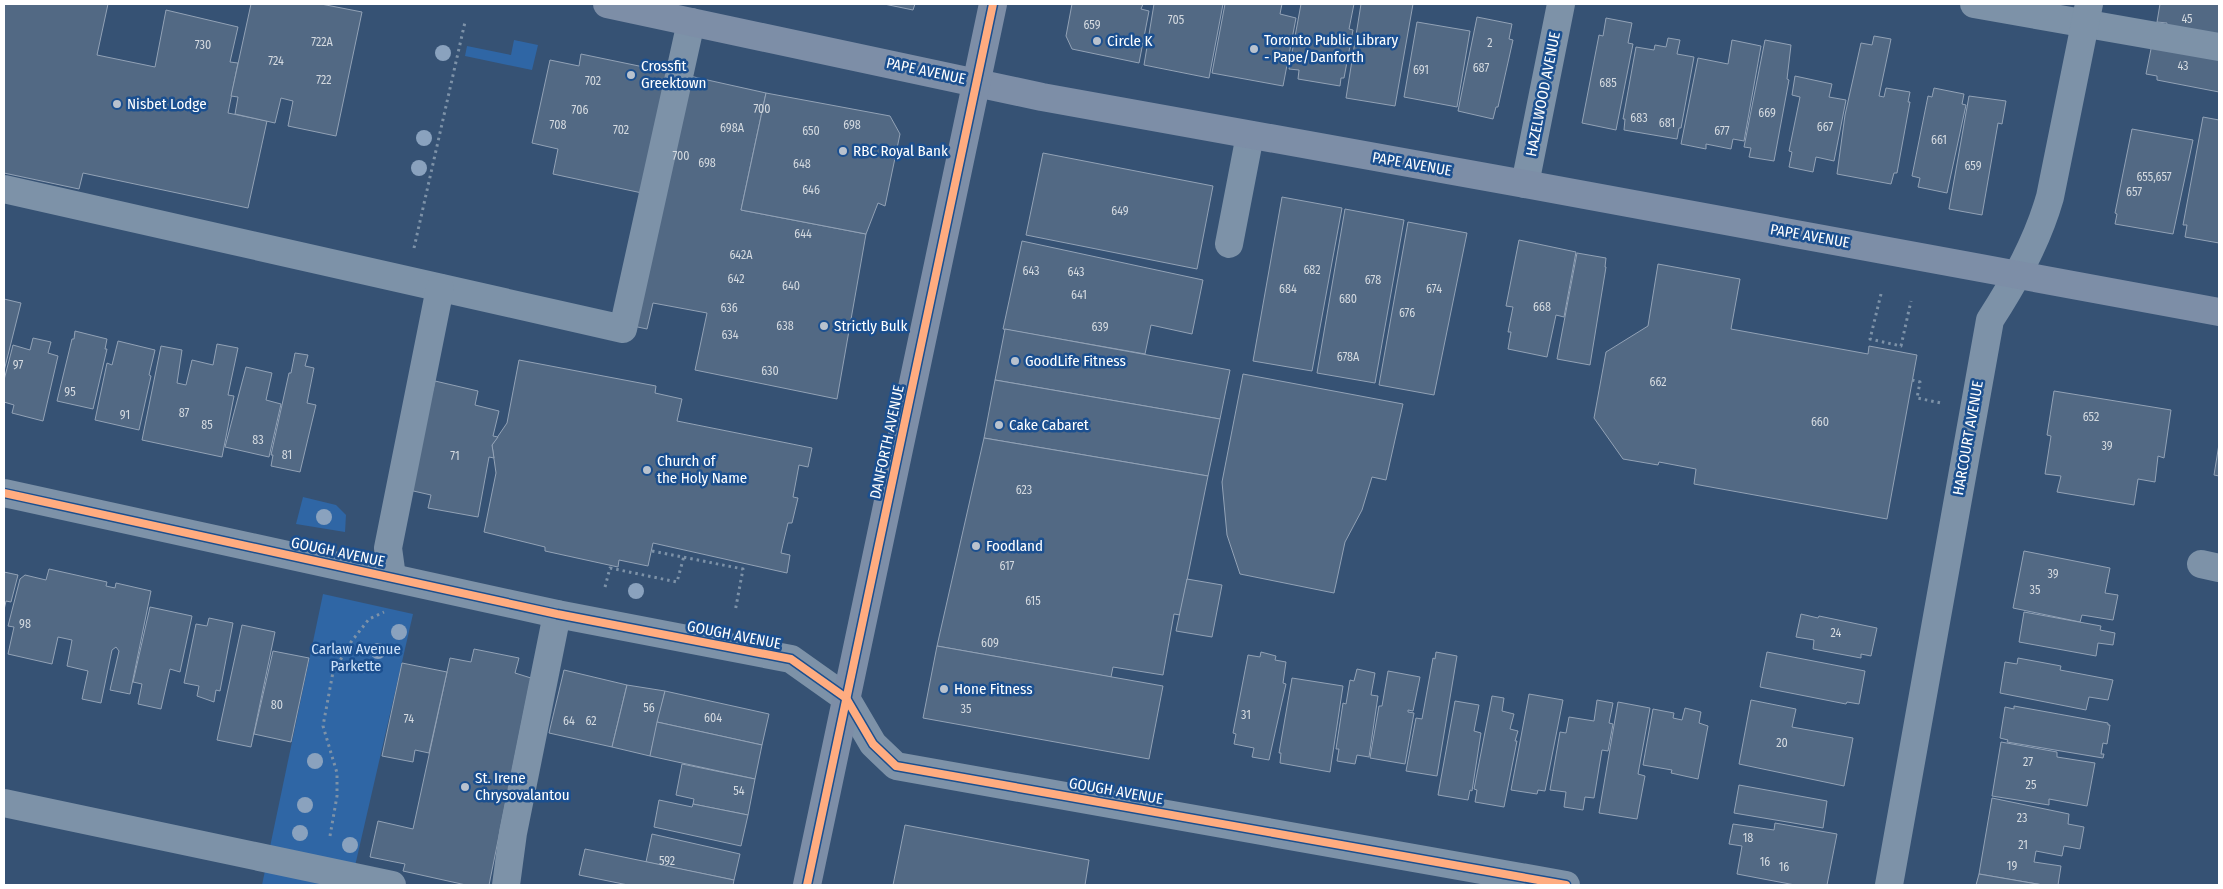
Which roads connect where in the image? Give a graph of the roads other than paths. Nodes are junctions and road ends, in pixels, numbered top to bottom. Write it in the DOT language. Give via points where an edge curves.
graph roads {
  1 [pos="607,4"];
  2 [pos="993,4"];
  3 [pos="1561,4"];
  4 [pos="1974,4"];
  5 [pos="2087,14"];
  6 [pos="691,22"];
  7 [pos="2219,47"];
  8 [pos="977,82"];
  9 [pos="1250,135"];
  10 [pos="1525,184"];
  11 [pos="4,189"];
  12 [pos="1229,244"];
  13 [pos="2018,275"];
  14 [pos="440,288"];
  15 [pos="2219,312"];
  16 [pos="4,493"];
  17 [pos="392,577"];
  18 [pos="557,614"];
  19 [pos="846,698"];
  20 [pos="4,803"];
  21 [pos="392,885"];
  22 [pos="506,885"];
  23 [pos="807,885"];
  24 [pos="1566,885"];
  25 [pos="1889,885"];
  1 -- 6 [label="main road, PAPE AVENUE"];
  2 -- 8 [label="main road, DANFORTH AVENUE"];
  3 -- 10 [label="street, HAZELWOOD AVENUE"];
  4 -- 5 [label="street"];
  5 -- 7 [label="street"];
  5 -- 13 [label="street, HARCOURT AVENUE" via="2050,197 2042,224"];
  6 -- 8 [label="main road, PAPE AVENUE"];
  6 -- 14 [label="street" via="623,329"];
  8 -- 9 [label="main road, PAPE AVENUE"];
  8 -- 19 [label="main road, DANFORTH AVENUE"];
  9 -- 10 [label="main road, PAPE AVENUE"];
  9 -- 12 [label="street"];
  10 -- 13 [label="main road, PAPE AVENUE"];
  11 -- 14 [label="street"];
  13 -- 15 [label="main road, PAPE AVENUE"];
  13 -- 25 [label="street, HARCOURT AVENUE" via="1990,320"];
  14 -- 17 [label="street" via="388,548"];
  16 -- 17 [label="street, GOUGH AVENUE"];
  17 -- 18 [label="street, GOUGH AVENUE"];
  18 -- 19 [label="street, GOUGH AVENUE" via="790,659"];
  18 -- 22 [label="street"];
  19 -- 23 [label="main road, DANFORTH AVENUE"];
  19 -- 24 [label="street, GOUGH AVENUE" via="873,744 896,766"];
  20 -- 21 [label="street"];
}
